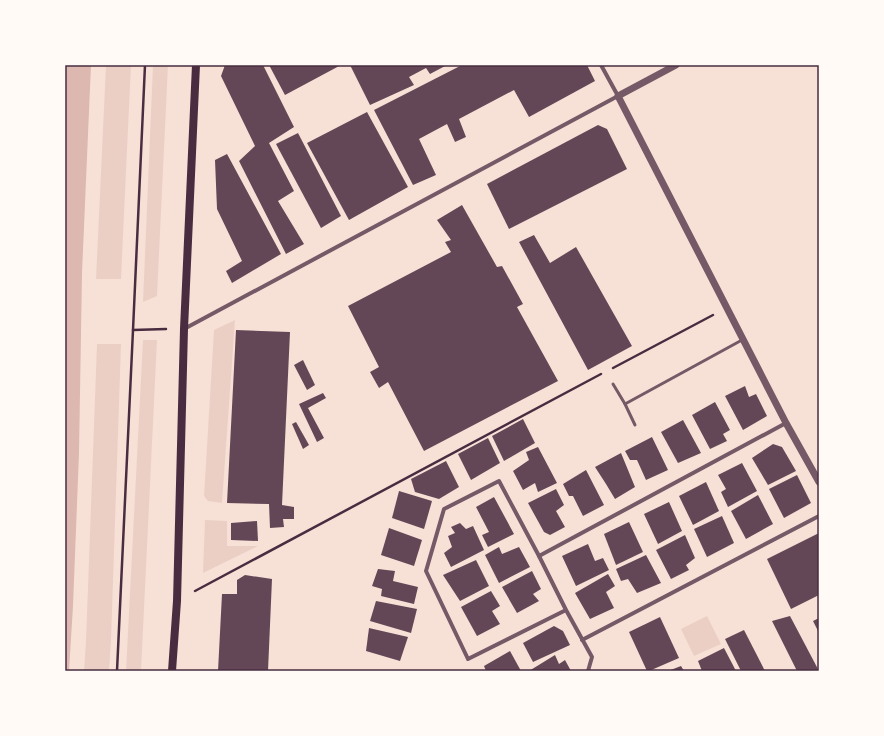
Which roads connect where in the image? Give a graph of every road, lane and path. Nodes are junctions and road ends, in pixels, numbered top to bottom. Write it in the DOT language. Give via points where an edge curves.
graph roads {
  1 [pos="145,65"];
  2 [pos="196,65"];
  3 [pos="602,65"];
  4 [pos="676,65"];
  5 [pos="618,96"];
  6 [pos="727,307"];
  7 [pos="184,329"];
  8 [pos="134,330"];
  9 [pos="744,340"];
  10 [pos="608,370"];
  11 [pos="601,374"];
  12 [pos="613,384"];
  13 [pos="625,404"];
  14 [pos="786,423"];
  15 [pos="635,425"];
  16 [pos="819,482"];
  17 [pos="819,516"];
  18 [pos="539,556"];
  19 [pos="177,601"];
  20 [pos="566,610"];
  21 [pos="582,640"];
  22 [pos="116,671"];
  23 [pos="172,671"];
  24 [pos="588,671"];
  1 -- 8 [label="path"];
  2 -- 7 [label="main road"];
  3 -- 5 [label="street"];
  4 -- 5 [label="street"];
  5 -- 6 [label="street"];
  5 -- 7 [label="street"];
  6 -- 9 [label="street"];
  6 -- 10 [label="path"];
  7 -- 8 [label="path"];
  7 -- 19 [label="main road"];
  8 -- 22 [label="path"];
  9 -- 13 [label="lane"];
  9 -- 14 [label="street"];
  11 -- 19 [label="path"];
  12 -- 13 [label="lane"];
  13 -- 15 [label="lane"];
  14 -- 16 [label="street"];
  14 -- 18 [label="street"];
  17 -- 21 [label="street"];
  18 -- 20 [label="street"];
  18 -- 20 [label="street" via="499,481 444,509 426,571 468,659"];
  19 -- 23 [label="main road"];
  20 -- 21 [label="street"];
  21 -- 24 [label="street" via="592,657"];
}
